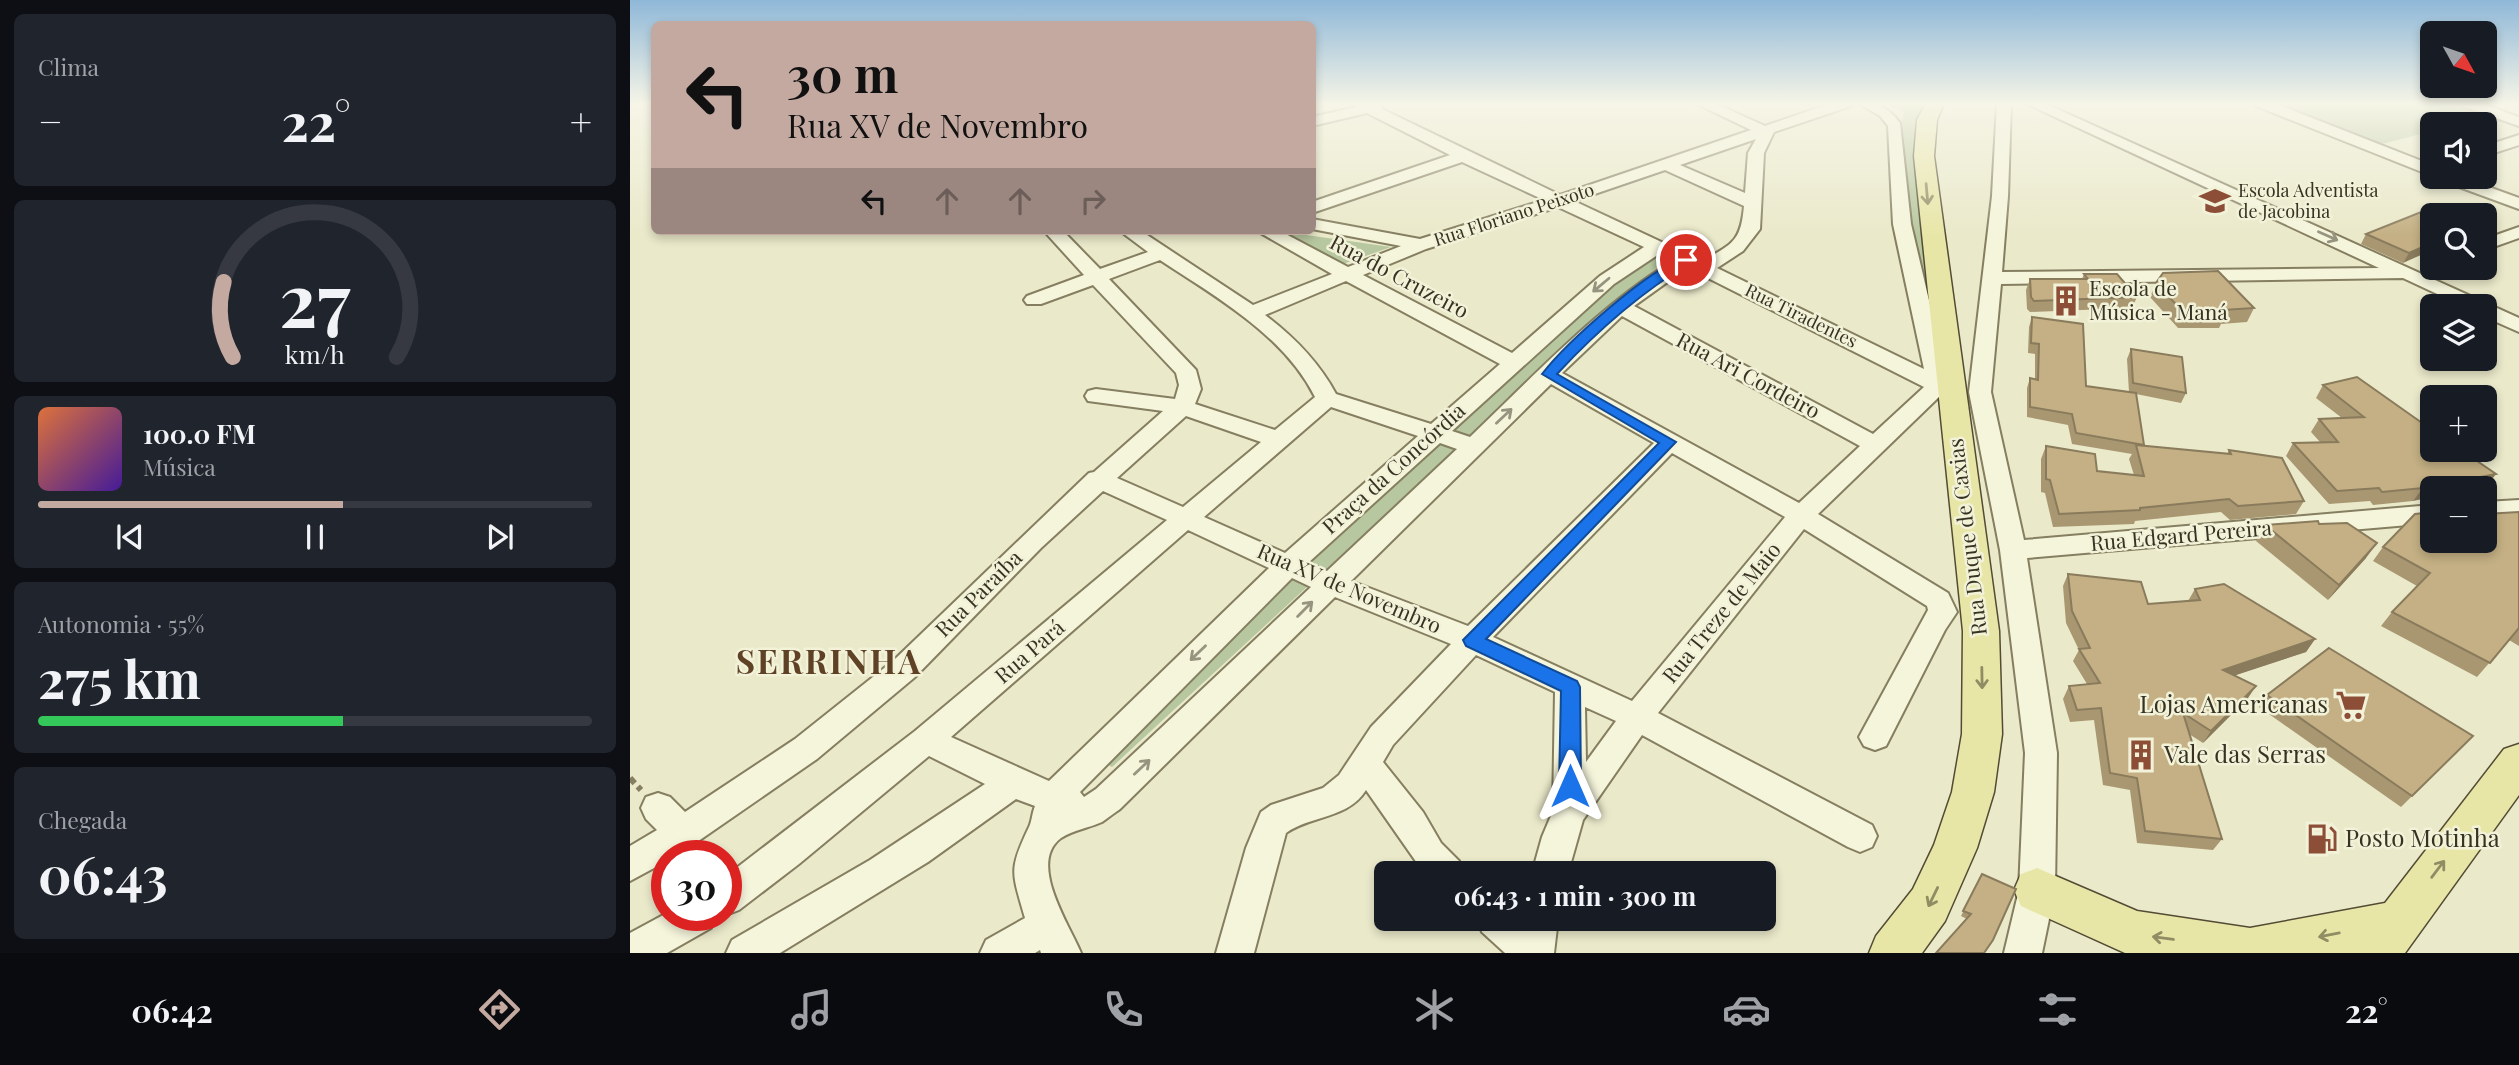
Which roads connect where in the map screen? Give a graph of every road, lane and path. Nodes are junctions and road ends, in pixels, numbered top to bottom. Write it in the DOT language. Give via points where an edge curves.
graph roads {
  1 [pos="1446,147"];
  2 [pos="1721,147"];
  3 [pos="1759,147"];
  4 [pos="1897,147"];
  5 [pos="1925,147"];
  6 [pos="2002,147"];
  7 [pos="2133,147"];
  8 [pos="2375,147"];
  9 [pos="1463,156"];
  10 [pos="1668,165"];
  11 [pos="2420,165"];
  12 [pos="2478,189"];
  13 [pos="1558,201"];
  14 [pos="1752,203"];
  15 [pos="2519,204"];
  16 [pos="1316,207"];
  17 [pos="1316,224"];
  18 [pos="2519,232"];
  19 [pos="1056,235"];
  20 [pos="1135,235"];
  21 [pos="1273,235"];
  22 [pos="2497,240"];
  23 [pos="1420,244"];
  24 [pos="1657,247"];
  25 [pos="1161,253"];
  26 [pos="1694,264"];
  27 [pos="2420,270"];
  28 [pos="2411,273"];
  29 [pos="1342,274"];
  30 [pos="1096,277"];
  31 [pos="1991,278"];
  32 [pos="2454,294"];
  33 [pos="1034,300"];
  34 [pos="1620,307"];
  35 [pos="1251,313"];
  36 [pos="2497,315"];
  37 [pos="1562,318"];
  38 [pos="2519,326"];
  39 [pos="1592,329"];
  40 [pos="1512,362"];
  41 [pos="1549,374"];
  42 [pos="1956,389"];
  43 [pos="1096,396"];
  44 [pos="1327,398"];
  45 [pos="1182,407"];
  46 [pos="1434,433"];
  47 [pos="1277,439"];
  48 [pos="1669,442"];
  49 [pos="1876,445"];
  50 [pos="1473,446"];
  51 [pos="1098,480"];
  52 [pos="2519,509"];
  53 [pos="2497,510"];
  54 [pos="1801,515"];
  55 [pos="2420,515"];
  56 [pos="1184,519"];
  57 [pos="2013,550"];
  58 [pos="1290,564"];
  59 [pos="1330,584"];
  60 [pos="1232,620"];
  61 [pos="1472,640"];
  62 [pos="1272,641"];
  63 [pos="1570,687"];
  64 [pos="1637,717"];
  65 [pos="1875,737"];
  66 [pos="926,740"];
  67 [pos="1364,762"];
  68 [pos="2519,762"];
  69 [pos="1014,782"];
  70 [pos="659,808"];
  71 [pos="1570,811"];
  72 [pos="1052,813"];
  73 [pos="682,833"];
  74 [pos="1860,836"];
  75 [pos="1436,861"];
  76 [pos="1553,861"];
  77 [pos="630,865"];
  78 [pos="742,886"];
  79 [pos="2037,890"];
  80 [pos="670,931"];
  81 [pos="1509,931"];
  82 [pos="1538,931"];
  83 [pos="1054,939"];
  84 [pos="2386,939"];
  85 [pos="2252,952"];
  86 [pos="631,953"];
  87 [pos="745,953"];
  88 [pos="999,953"];
  89 [pos="1235,953"];
  90 [pos="1534,953"];
  91 [pos="1893,953"];
  92 [pos="2023,953"];
  1 -- 9 [label="street, Rua Tiradentes"];
  2 -- 10 [label="street, Rua Floriano Peixoto"];
  3 -- 14 [label="street, Praça da Concórdia"];
  4 -- 42 [label="street, Rua Duque de Caxias" via="1902,224"];
  5 -- 42 [label="main road, Rua Duque de Caxias, one-way"];
  6 -- 31 [label="street, Rua Duque de Caxias"];
  7 -- 28 [label="street, one-way"];
  8 -- 11 [label="street"];
  9 -- 13 [label="street, Rua Tiradentes"];
  9 -- 16 [label="street"];
  10 -- 13 [label="street, Rua Floriano Peixoto"];
  10 -- 14 [label="street"];
  12 -- 15 [label="street"];
  13 -- 23 [label="street, Rua Floriano Peixoto"];
  13 -- 24 [label="street, Rua Tiradentes"];
  14 -- 26 [label="street, Praça da Concórdia" via="1747,237 1734,250"];
  17 -- 23 [label="street, Rua Floriano Peixoto"];
  18 -- 22 [label="street"];
  19 -- 30 [label="street"];
  20 -- 25 [label="street"];
  21 -- 29 [label="street, Rua do Cruzeiro"];
  23 -- 29 [label="street, Rua Floriano Peixoto"];
  24 -- 26 [label="street, Rua Tiradentes"];
  24 -- 37 [label="street, Praça da Concórdia, one-way" via="1606,280"];
  25 -- 30 [label="street"];
  25 -- 35 [label="street"];
  26 -- 34 [label="street, Praça da Concórdia" via="1658,277"];
  26 -- 42 [label="street, Rua Tiradentes"];
  27 -- 28 [label="street"];
  28 -- 31 [label="street"];
  28 -- 32 [label="street"];
  29 -- 35 [label="street, Rua Floriano Peixoto"];
  29 -- 40 [label="street, Rua do Cruzeiro"];
  30 -- 33 [label="street"];
  30 -- 45 [label="street" via="1185,370 1192,386"];
  31 -- 42 [label="street, Rua Duque de Caxias"];
  34 -- 39 [label="street, Praça da Concórdia"];
  34 -- 49 [label="street, Rua Ari Cordeiro"];
  35 -- 44 [label="street" via="1304,361"];
  36 -- 38 [label="street"];
  37 -- 39 [label="street"];
  37 -- 40 [label="street, Praça da Concórdia"];
  39 -- 41 [label="street, Praça da Concórdia"];
  40 -- 46 [label="street, Praça da Concórdia"];
  41 -- 48 [label="street"];
  50 -- 41 [label="street, Praça da Concórdia, one-way"];
  42 -- 49 [label="street, Rua Treze de Maio"];
  42 -- 57 [label="street, Rua Duque de Caxias"];
  42 -- 91 [label="main road, Rua Duque de Caxias, one-way" via="1981,631 1982,734 1973,792 1955,848 1929,905"];
  43 -- 45 [label="street"];
  44 -- 46 [label="street"];
  44 -- 47 [label="street, Rua Pará"];
  45 -- 47 [label="street"];
  45 -- 51 [label="street, Rua Paraíba"];
  46 -- 50 [label="street"];
  46 -- 58 [label="street, Praça da Concórdia"];
  47 -- 56 [label="street, Rua Pará"];
  48 -- 54 [label="street"];
  48 -- 61 [label="street"];
  49 -- 54 [label="street, Rua Treze de Maio"];
  50 -- 59 [label="street, Praça da Concórdia"];
  51 -- 56 [label="street, Rua XV de Novembro"];
  51 -- 73 [label="street, Rua Paraíba" via="904,669 806,749"];
  52 -- 53 [label="street"];
  54 -- 64 [label="street, Rua Treze de Maio"];
  54 -- 65 [label="street, Rua Duque de Caxias" via="1920,587 1943,606"];
  55 -- 57 [label="street, Rua Edgard Pereira"];
  56 -- 58 [label="street, Rua XV de Novembro"];
  56 -- 66 [label="street, Rua Pará"];
  57 -- 79 [label="street, Rua Duque de Caxias" via="2041,753"];
  58 -- 59 [label="street, Rua XV de Novembro"];
  58 -- 60 [label="street, Praça da Concórdia"];
  59 -- 61 [label="street, Rua XV de Novembro"];
  62 -- 59 [label="street, Praça da Concórdia, one-way"];
  60 -- 62 [label="street"];
  60 -- 72 [label="street, Praça da Concórdia, one-way" via="1073,776"];
  61 -- 63 [label="street, Rua XV de Novembro"];
  61 -- 67 [label="street" via="1382,736"];
  72 -- 62 [label="street, Praça da Concórdia, one-way" via="1090,811 1148,762"];
  63 -- 64 [label="street, Rua XV de Novembro"];
  63 -- 71 [label="street"];
  64 -- 71 [label="street, Rua Treze de Maio"];
  64 -- 74 [label="street, Rua XV de Novembro"];
  66 -- 69 [label="street"];
  66 -- 78 [label="street, Rua Pará"];
  67 -- 75 [label="street"];
  67 -- 89 [label="street" via="1352,785 1333,800 1283,816 1271,825"];
  84 -- 68 [label="main road, one-way"];
  69 -- 72 [label="street"];
  69 -- 87 [label="street" via="902,861"];
  70 -- 73 [label="street"];
  71 -- 76 [label="street, Rua Treze de Maio"];
  72 -- 83 [label="street, Praça da Concórdia" via="1034,850 1030,874"];
  73 -- 77 [label="street, Rua Paraíba"];
  85 -- 79 [label="main road, one-way" via="2136,934"];
  79 -- 92 [label="street, Rua Duque de Caxias"];
  80 -- 86 [label="street"];
  81 -- 90 [label="street"];
  82 -- 90 [label="street"];
  83 -- 88 [label="street"];
  84 -- 85 [label="main road, one-way" via="2354,930"];
}
